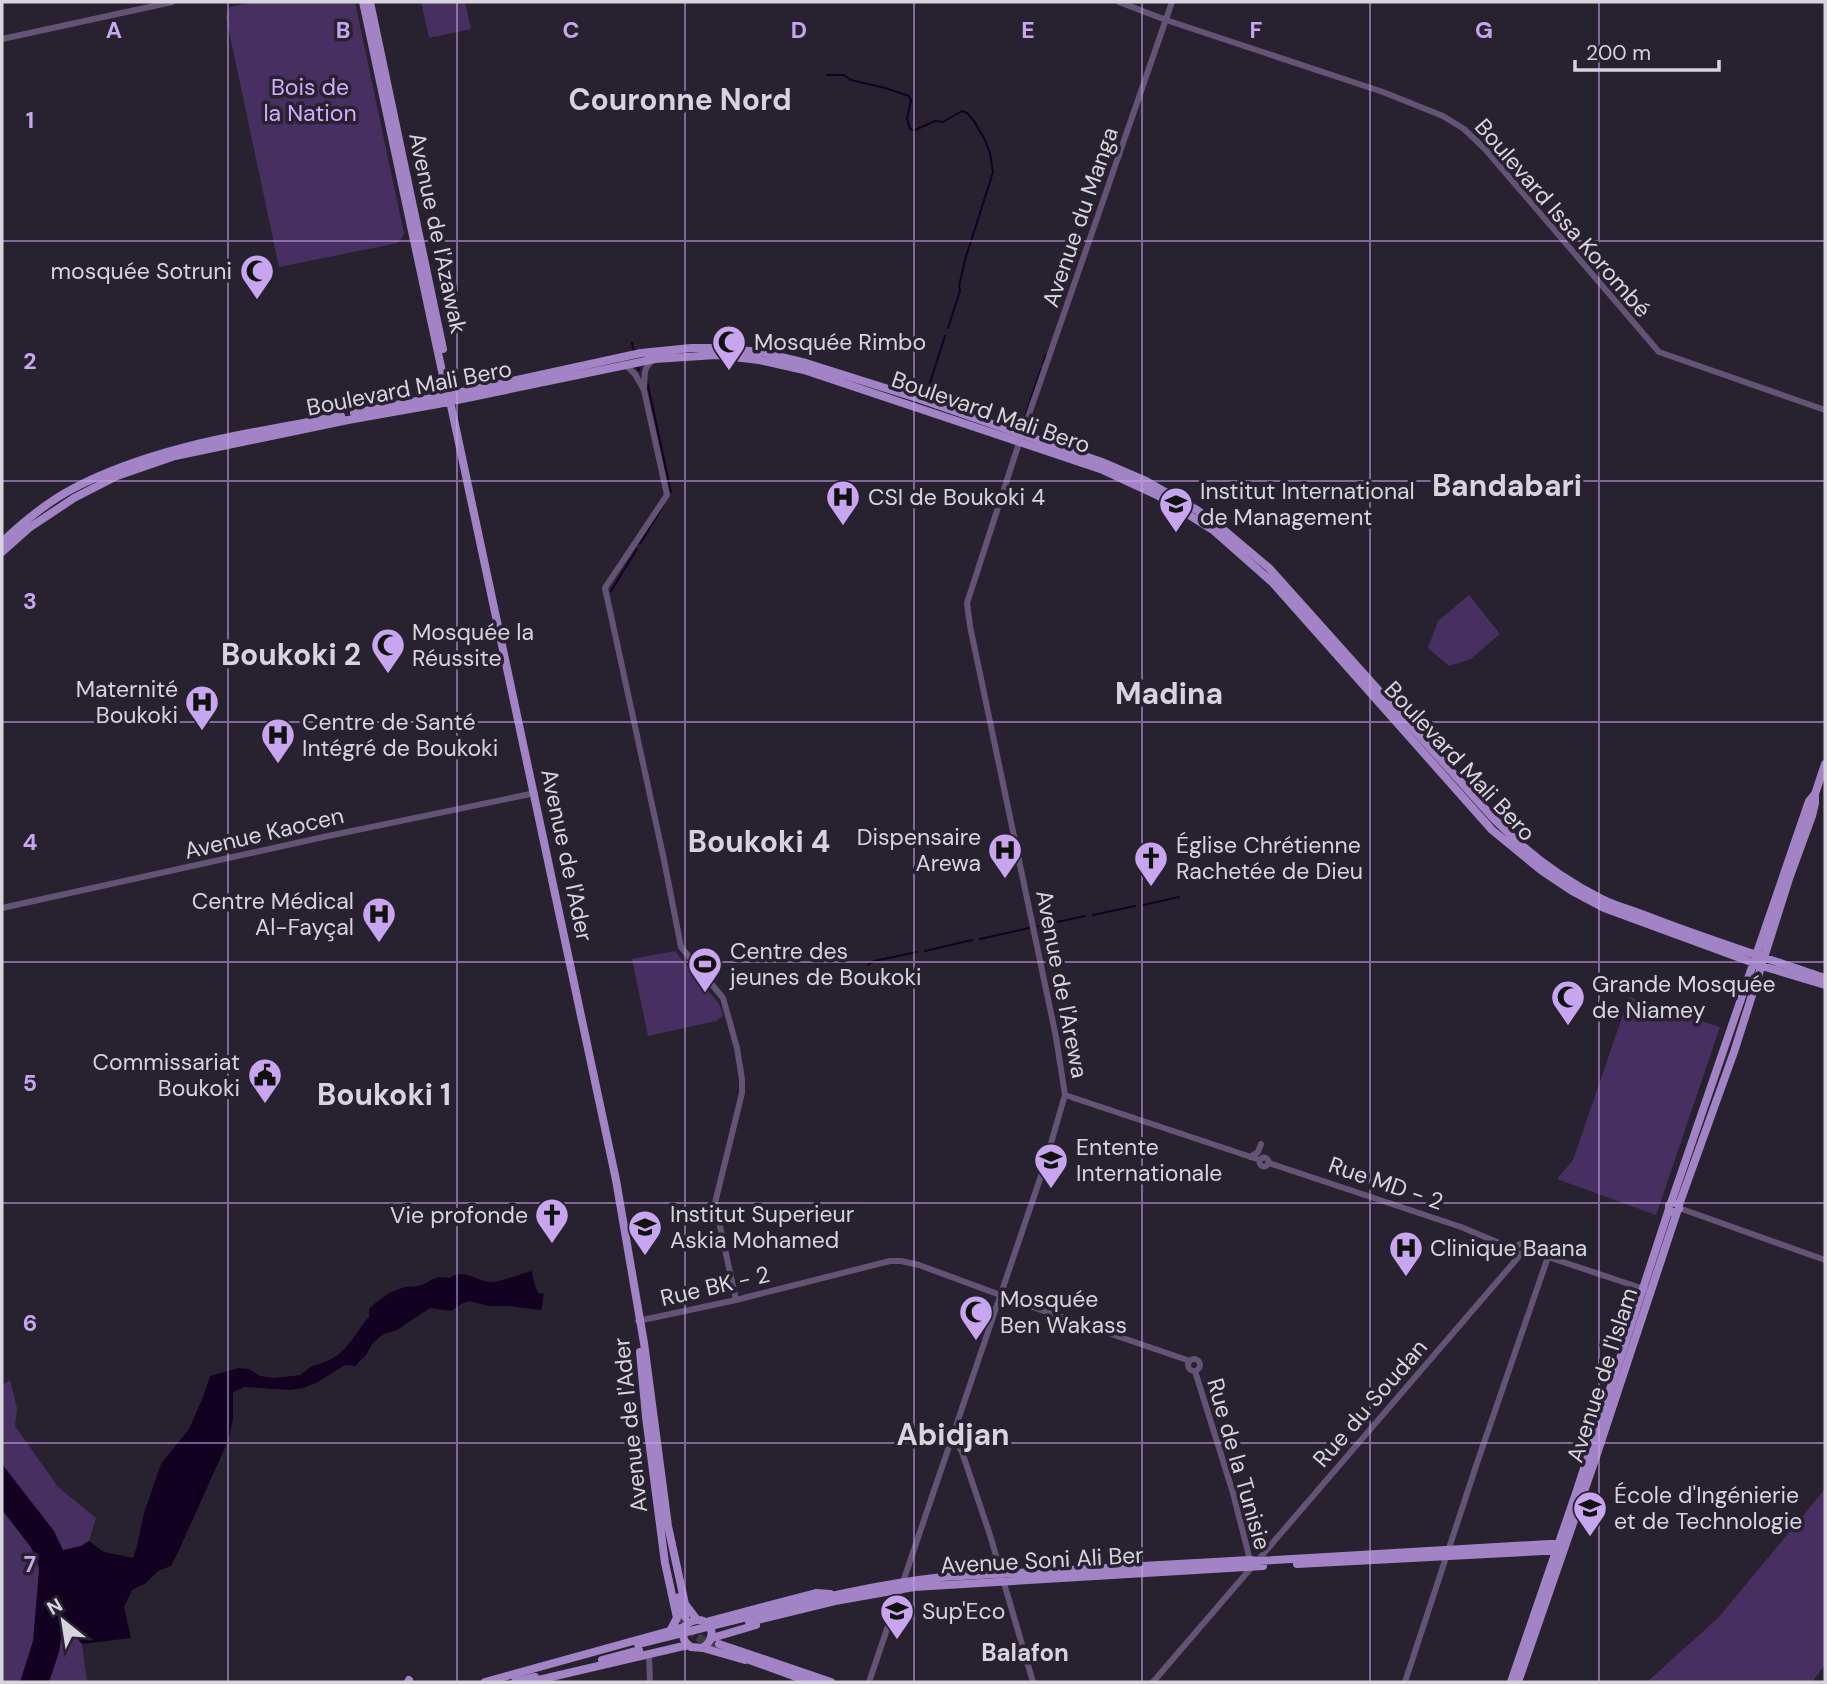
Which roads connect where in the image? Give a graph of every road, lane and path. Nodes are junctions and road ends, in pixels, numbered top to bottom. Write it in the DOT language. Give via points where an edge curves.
graph roads {
  1 [pos="172,2"];
  2 [pos="363,2"];
  3 [pos="370,2"];
  4 [pos="1119,2"];
  5 [pos="1172,2"];
  6 [pos="1166,20"];
  7 [pos="2,39"];
  8 [pos="655,359"];
  9 [pos="624,364"];
  10 [pos="644,390"];
  11 [pos="450,396"];
  12 [pos="1825,410"];
  13 [pos="1021,439"];
  14 [pos="2,542"];
  15 [pos="2,552"];
  16 [pos="1825,764"];
  17 [pos="535,793"];
  18 [pos="2,908"];
  19 [pos="1759,960"];
  20 [pos="1825,978"];
  21 [pos="1825,985"];
  22 [pos="1065,1095"];
  23 [pos="1261,1144"];
  24 [pos="1250,1157"];
  25 [pos="1675,1207"];
  26 [pos="1520,1250"];
  27 [pos="1548,1257"];
  28 [pos="1825,1260"];
  29 [pos="1647,1290"];
  30 [pos="1001,1294"];
  31 [pos="736,1300"];
  32 [pos="639,1320"];
  33 [pos="1190,1361"];
  34 [pos="953,1435"];
  35 [pos="664,1527"];
  36 [pos="1560,1547"];
  37 [pos="1448,1553"];
  38 [pos="1252,1564"];
  39 [pos="1002,1577"];
  40 [pos="901,1586"];
  41 [pos="836,1598"];
  42 [pos="682,1620"];
  43 [pos="701,1621"];
  44 [pos="735,1632"];
  45 [pos="711,1638"];
  46 [pos="688,1645"];
  47 [pos="718,1646"];
  48 [pos="732,1646"];
  49 [pos="639,1647"];
  50 [pos="703,1648"];
  51 [pos="649,1654"];
  52 [pos="763,1662"];
  53 [pos="499,1680"];
  54 [pos="488,1682"];
  55 [pos="522,1682"];
  56 [pos="650,1682"];
  57 [pos="810,1682"];
  58 [pos="831,1682"];
  59 [pos="869,1682"];
  60 [pos="1034,1682"];
  61 [pos="1153,1682"];
  62 [pos="1405,1682"];
  63 [pos="1511,1682"];
  64 [pos="1518,1682"];
  1 -- 7 [label="street"];
  2 -- 11 [label="main road, Avenue de l'Azawak"];
  3 -- 11 [label="main road, Avenue de l'Azawak"];
  4 -- 6 [label="street, Boulevard Issa Korombé"];
  5 -- 6 [label="street, Avenue du Manga"];
  6 -- 12 [label="street, Boulevard Issa Korombé" via="1382,92 1454,122 1485,149 1659,352"];
  6 -- 13 [label="street, Avenue du Manga"];
  8 -- 9 [label="main road, Boulevard Mali Bero"];
  8 -- 10 [label="street" via="644,372"];
  8 -- 13 [label="main road, Boulevard Mali Bero" via="716,355 759,360"];
  9 -- 10 [label="street"];
  9 -- 11 [label="main road, Boulevard Mali Bero"];
  10 -- 31 [label="street" via="667,495 605,588 681,947 723,998 737,1048 742,1093 715,1202"];
  11 -- 13 [label="main road, Boulevard Mali Bero" via="640,353 715,348 761,352 806,363 920,399"];
  11 -- 14 [label="main road, Boulevard Mali Bero" via="146,457 71,489"];
  11 -- 15 [label="main road, Boulevard Mali Bero" via="150,464 74,498"];
  11 -- 17 [label="main road, Avenue de l'Ader"];
  13 -- 19 [label="main road, Boulevard Mali Bero" via="1130,473 1218,525 1279,577 1410,731 1494,819 1576,884 1644,919"];
  13 -- 22 [label="street, Avenue de l'Arewa" via="967,609"];
  16 -- 19 [label="main road, Avenue de l'Islam"];
  17 -- 18 [label="street, Avenue Kaocen"];
  17 -- 32 [label="main road, Avenue de l'Ader" via="616,1180"];
  19 -- 20 [label="main road, Boulevard Mali Bero"];
  19 -- 21 [label="main road, Boulevard Mali Bero"];
  19 -- 25 [label="main road, Avenue de l'Islam" via="1734,1052"];
  22 -- 24 [label="street"];
  22 -- 30 [label="street, Avenue de l'Arewa"];
  23 -- 24 [label="street"];
  24 -- 26 [label="street, Rue MD - 2" via="1263,1166 1269,1163"];
  25 -- 28 [label="street"];
  25 -- 29 [label="main road, Avenue de l'Islam"];
  26 -- 27 [label="street, Rue MD - 2"];
  26 -- 38 [label="street, Rue du Soudan"];
  27 -- 29 [label="street, Rue MD - 2"];
  27 -- 37 [label="street"];
  29 -- 36 [label="main road, Avenue de l'Islam"];
  30 -- 31 [label="street, Rue BK - 2" via="896,1261"];
  30 -- 33 [label="street, Rue BK - 2"];
  30 -- 34 [label="street, Avenue de l'Arewa"];
  31 -- 32 [label="street, Rue BK - 2"];
  32 -- 35 [label="main road, Avenue de l'Ader" via="643,1390"];
  33 -- 38 [label="street, Rue de la Tunisie" via="1199,1362 1195,1371"];
  34 -- 39 [label="street"];
  34 -- 40 [label="street, Avenue de l'Arewa"];
  35 -- 42 [label="main road, Avenue de l'Ader"];
  35 -- 43 [label="main road, Avenue de l'Ader" via="685,1604"];
  36 -- 37 [label="main road"];
  36 -- 63 [label="main road"];
  36 -- 64 [label="main road"];
  37 -- 38 [label="main road, Avenue Soni Ali Ber"];
  37 -- 62 [label="street"];
  38 -- 39 [label="main road, Avenue Soni Ali Ber"];
  38 -- 61 [label="street, Rue du Soudan"];
  39 -- 40 [label="main road, Avenue Soni Ali Ber" via="943,1577"];
  39 -- 60 [label="street"];
  40 -- 41 [label="main road, Avenue Soni Ali Ber"];
  40 -- 59 [label="street, Avenue de l'Arewa"];
  41 -- 43 [label="main road, Avenue Soni Ali Ber" via="817,1593"];
  41 -- 44 [label="main road, Avenue Soni Ali Ber" via="824,1608"];
  41 -- 49 [label="main road, Avenue Soni Ali Ber"];
  42 -- 43 [label="main road, Avenue Soni Ali Ber"];
  42 -- 46 [label="main road, Avenue de l'Ader"];
  42 -- 53 [label="main road, Avenue Soni Ali Ber" via="670,1631"];
  43 -- 45 [label="main road, Avenue de l'Ader" via="712,1630"];
  44 -- 45 [label="main road, Avenue Soni Ali Ber"];
  44 -- 48 [label="main road"];
  45 -- 48 [label="main road"];
  45 -- 50 [label="main road"];
  46 -- 50 [label="main road"];
  46 -- 51 [label="main road"];
  47 -- 52 [label="main road"];
  48 -- 52 [label="main road"];
  49 -- 53 [label="main road"];
  49 -- 55 [label="main road"];
  50 -- 52 [label="main road"];
  51 -- 55 [label="main road"];
  51 -- 56 [label="street"];
  52 -- 57 [label="main road"];
  52 -- 58 [label="main road"];
  53 -- 54 [label="main road"];
}
